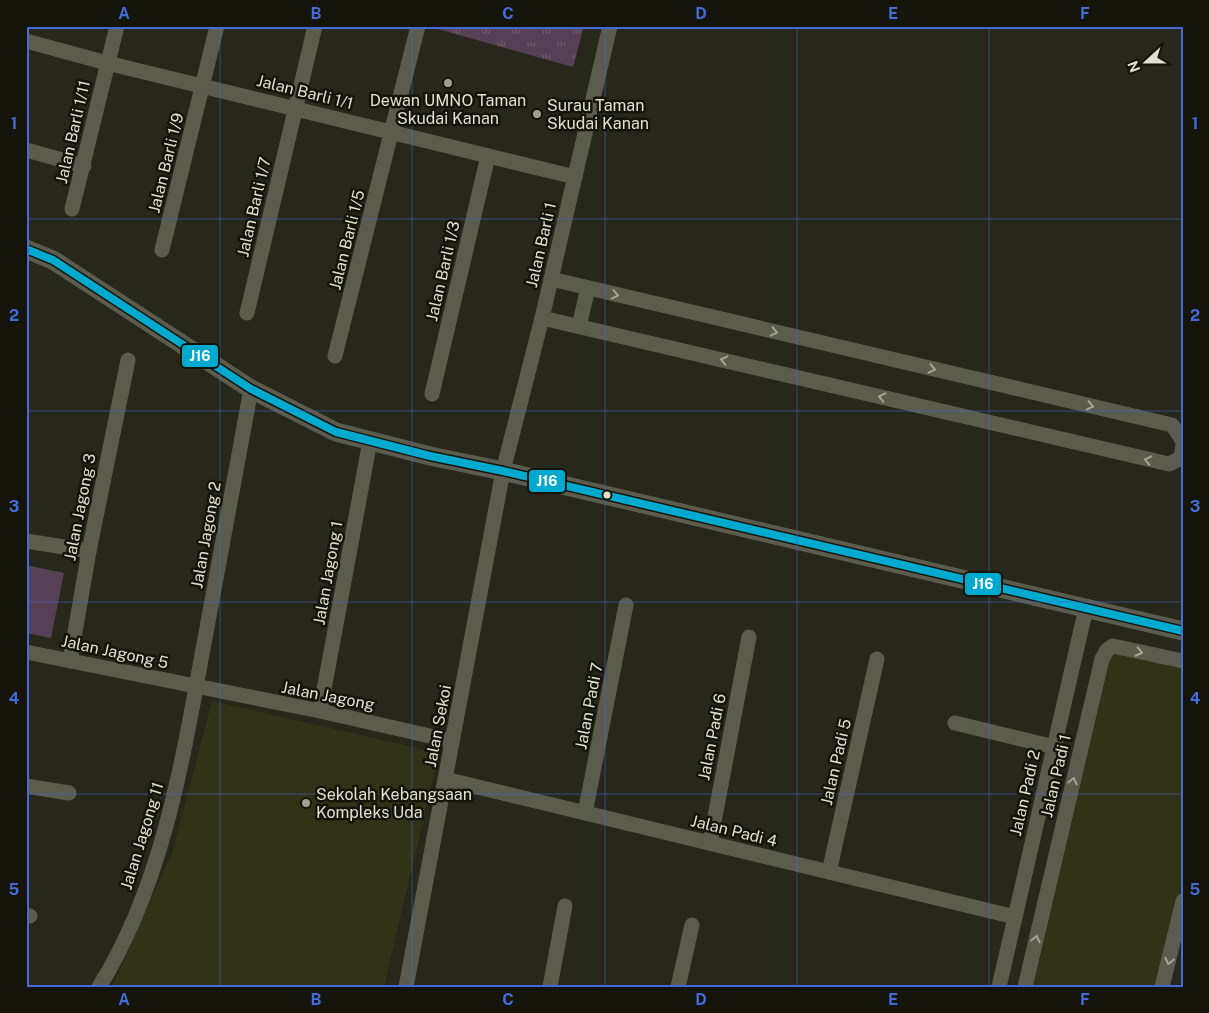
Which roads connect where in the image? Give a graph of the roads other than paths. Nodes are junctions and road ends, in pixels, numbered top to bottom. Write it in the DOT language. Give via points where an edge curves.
graph roads {
  1 [pos="117,26"];
  2 [pos="217,26"];
  3 [pos="315,26"];
  4 [pos="418,26"];
  5 [pos="610,26"];
  6 [pos="26,41"];
  7 [pos="107,63"];
  8 [pos="203,85"];
  9 [pos="295,108"];
  10 [pos="393,132"];
  11 [pos="26,150"];
  12 [pos="488,156"];
  13 [pos="84,166"];
  14 [pos="575,177"];
  15 [pos="72,209"];
  16 [pos="26,249"];
  17 [pos="162,250"];
  18 [pos="551,280"];
  19 [pos="588,288"];
  20 [pos="247,313"];
  21 [pos="542,318"];
  22 [pos="579,326"];
  23 [pos="335,356"];
  24 [pos="128,360"];
  25 [pos="251,389"];
  26 [pos="432,394"];
  27 [pos="370,441"];
  28 [pos="1183,442"];
  29 [pos="503,471"];
  30 [pos="26,541"];
  31 [pos="89,551"];
  32 [pos="626,605"];
  33 [pos="1086,608"];
  34 [pos="1182,630"];
  35 [pos="749,637"];
  36 [pos="26,652"];
  37 [pos="877,659"];
  38 [pos="70,661"];
  39 [pos="1183,661"];
  40 [pos="196,687"];
  41 [pos="320,712"];
  42 [pos="955,724"];
  43 [pos="452,741"];
  44 [pos="1054,747"];
  45 [pos="445,780"];
  46 [pos="26,786"];
  47 [pos="69,793"];
  48 [pos="585,813"];
  49 [pos="710,843"];
  50 [pos="829,872"];
  51 [pos="1183,901"];
  52 [pos="565,906"];
  53 [pos="1015,917"];
  54 [pos="692,925"];
  55 [pos="99,987"];
  56 [pos="406,987"];
  57 [pos="550,987"];
  58 [pos="678,987"];
  59 [pos="999,987"];
  60 [pos="1025,987"];
  61 [pos="1162,987"];
  1 -- 7 [label="street, Jalan Barli 1/11"];
  2 -- 8 [label="street, Jalan Barli 1/9"];
  3 -- 9 [label="street, Jalan Barli 1/7"];
  4 -- 10 [label="street, Jalan Barli 1/5"];
  5 -- 14 [label="street, Jalan Barli 1"];
  6 -- 7 [label="street, Jalan Barli 1/1"];
  7 -- 8 [label="street, Jalan Barli 1/1"];
  7 -- 13 [label="street, Jalan Barli 1/11"];
  8 -- 9 [label="street, Jalan Barli 1/1"];
  8 -- 17 [label="street, Jalan Barli 1/9"];
  9 -- 10 [label="street, Jalan Barli 1/1"];
  9 -- 20 [label="street, Jalan Barli 1/7"];
  10 -- 12 [label="street, Jalan Barli 1/1"];
  10 -- 23 [label="street, Jalan Barli 1/5"];
  11 -- 13 [label="street"];
  12 -- 14 [label="street, Jalan Barli 1/1"];
  12 -- 26 [label="street, Jalan Barli 1/3"];
  13 -- 15 [label="street, Jalan Barli 1/11"];
  14 -- 18 [label="street, Jalan Barli 1"];
  16 -- 25 [label="street" via="53,260"];
  18 -- 19 [label="street"];
  18 -- 21 [label="street, Jalan Barli 1"];
  19 -- 22 [label="street"];
  19 -- 28 [label="street, one-way" via="1172,425"];
  21 -- 22 [label="street"];
  21 -- 29 [label="street, Jalan Barli 1"];
  28 -- 22 [label="street, one-way" via="1181,458 1170,464"];
  24 -- 31 [label="street, Jalan Jagong 3"];
  25 -- 27 [label="street" via="336,432"];
  25 -- 40 [label="street, Jalan Jagong 2"];
  27 -- 29 [label="street"];
  27 -- 41 [label="street, Jalan Jagong 1"];
  29 -- 33 [label="street"];
  29 -- 43 [label="street, Jalan Sekoi"];
  30 -- 31 [label="street"];
  31 -- 38 [label="street, Jalan Jagong 3"];
  32 -- 48 [label="street, Jalan Padi 7"];
  33 -- 34 [label="street"];
  33 -- 44 [label="street, Jalan Padi 2"];
  35 -- 49 [label="street, Jalan Padi 6"];
  36 -- 38 [label="street, Jalan Jagong 5"];
  37 -- 50 [label="street, Jalan Padi 5"];
  38 -- 40 [label="street, Jalan Jagong 5"];
  60 -- 39 [label="street, Jalan Padi 1, one-way" via="1102,659 1113,646"];
  40 -- 41 [label="street, Jalan Jagong"];
  40 -- 55 [label="street, Jalan Jagong 11" via="189,729 156,861 119,952"];
  41 -- 43 [label="street, Jalan Jagong"];
  42 -- 44 [label="street"];
  43 -- 45 [label="street, Jalan Sekoi"];
  44 -- 53 [label="street, Jalan Padi 2"];
  45 -- 48 [label="street, Jalan Padi 4"];
  45 -- 56 [label="street, Jalan Sekoi"];
  46 -- 47 [label="street"];
  48 -- 49 [label="street, Jalan Padi 4"];
  49 -- 50 [label="street, Jalan Padi 4"];
  50 -- 53 [label="street, Jalan Padi 4"];
  51 -- 61 [label="street, one-way"];
  52 -- 57 [label="street"];
  53 -- 59 [label="street, Jalan Padi 2"];
  54 -- 58 [label="street"];
}
